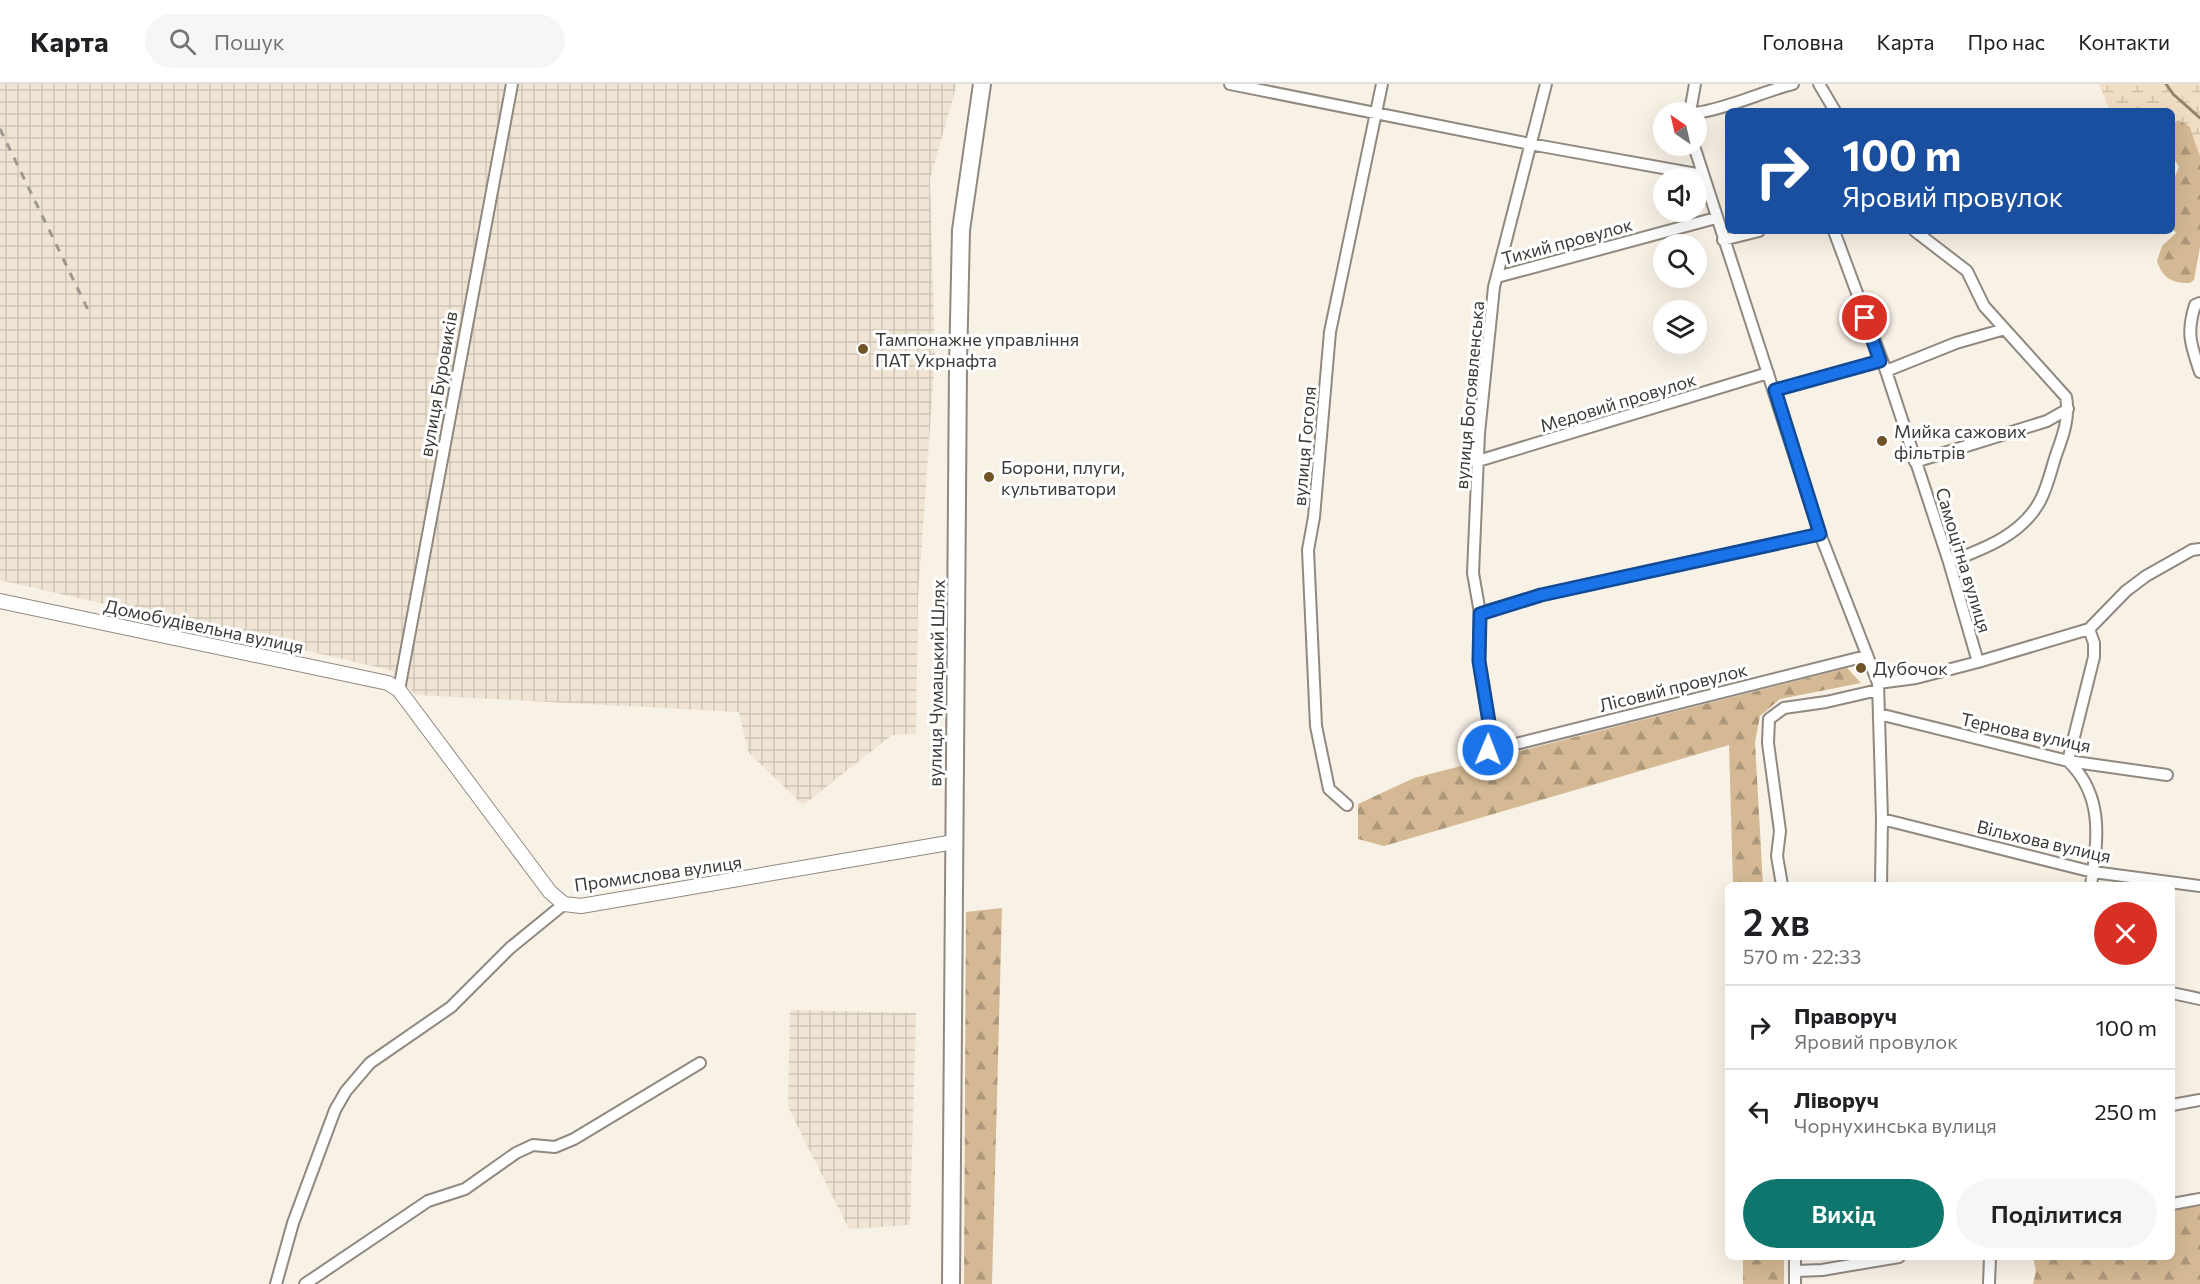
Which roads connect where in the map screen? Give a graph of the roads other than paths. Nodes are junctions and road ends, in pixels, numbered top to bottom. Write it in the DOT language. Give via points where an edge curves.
graph roads {
  1 [pos="512,84"];
  2 [pos="982,84"];
  3 [pos="1230,84"];
  4 [pos="1382,84"];
  5 [pos="1546,84"];
  6 [pos="1695,84"];
  7 [pos="1793,84"];
  8 [pos="1819,84"];
  9 [pos="1692,102"];
  10 [pos="1833,108"];
  11 [pos="1707,111"];
  12 [pos="1376,113"];
  13 [pos="1530,144"];
  14 [pos="1663,168"];
  15 [pos="1707,190"];
  16 [pos="1716,218"];
  17 [pos="1747,234"];
  18 [pos="1835,234"];
  19 [pos="1919,234"];
  20 [pos="1723,240"];
  21 [pos="1497,277"];
  22 [pos="2200,303"];
  23 [pos="2005,329"];
  24 [pos="1883,366"];
  25 [pos="2200,372"];
  26 [pos="1768,373"];
  27 [pos="1775,390"];
  28 [pos="2068,409"];
  29 [pos="1478,461"];
  30 [pos="1916,462"];
  31 [pos="1820,534"];
  32 [pos="2200,549"];
  33 [pos="1949,562"];
  34 [pos="0,602"];
  35 [pos="1480,614"];
  36 [pos="2090,629"];
  37 [pos="1866,656"];
  38 [pos="1978,662"];
  39 [pos="1878,686"];
  40 [pos="399,690"];
  41 [pos="1879,714"];
  42 [pos="1488,750"];
  43 [pos="2068,761"];
  44 [pos="2167,775"];
  45 [pos="1347,805"];
  46 [pos="1882,819"];
  47 [pos="954,842"];
  48 [pos="2093,872"];
  49 [pos="1782,882"];
  50 [pos="1881,882"];
  51 [pos="2091,882"];
  52 [pos="2169,882"];
  53 [pos="2175,883"];
  54 [pos="2200,886"];
  55 [pos="564,904"];
  56 [pos="2175,994"];
  57 [pos="2200,999"];
  58 [pos="700,1063"];
  59 [pos="2200,1100"];
  60 [pos="2175,1104"];
  61 [pos="2200,1198"];
  62 [pos="2175,1203"];
  63 [pos="1795,1260"];
  64 [pos="1881,1260"];
  65 [pos="1990,1260"];
  66 [pos="1796,1271"];
  67 [pos="276,1284"];
  68 [pos="305,1284"];
  69 [pos="951,1284"];
  70 [pos="1795,1284"];
  71 [pos="1989,1284"];
  1 -- 40 [label="street, вулиця Буровиків"];
  2 -- 47 [label="main road, вулиця Чумацький Шлях" via="961,230"];
  3 -- 12 [label="street"];
  4 -- 12 [label="street, вулиця Гоголя"];
  5 -- 13 [label="street, вулиця Богоявленська"];
  6 -- 9 [label="street"];
  7 -- 11 [label="street"];
  8 -- 10 [label="street"];
  12 -- 13 [label="street"];
  12 -- 45 [label="street, вулиця Гоголя" via="1330,332 1308,550 1316,726 1329,789"];
  13 -- 14 [label="street"];
  13 -- 21 [label="street, вулиця Богоявленська"];
  15 -- 16 [label="street"];
  16 -- 20 [label="street"];
  16 -- 21 [label="street, Тихий провулок"];
  17 -- 20 [label="street"];
  18 -- 24 [label="street, Самоцітна вулиця"];
  19 -- 23 [label="street" via="1967,271 1984,306"];
  20 -- 26 [label="street"];
  21 -- 29 [label="street, вулиця Богоявленська"];
  22 -- 25 [label="street" via="2194,306 2188,326"];
  23 -- 24 [label="street"];
  23 -- 28 [label="street" via="2066,397"];
  24 -- 27 [label="street"];
  24 -- 30 [label="street, Самоцітна вулиця"];
  26 -- 27 [label="street"];
  26 -- 29 [label="street, Медовий провулок"];
  27 -- 31 [label="street"];
  28 -- 30 [label="street" via="2047,421"];
  28 -- 33 [label="street" via="2047,485 2024,524 1975,553"];
  29 -- 35 [label="street, вулиця Богоявленська" via="1473,573"];
  30 -- 33 [label="street, Самоцітна вулиця"];
  31 -- 35 [label="street" via="1541,595"];
  31 -- 37 [label="street"];
  32 -- 36 [label="street" via="2146,576"];
  33 -- 38 [label="street, Самоцітна вулиця"];
  34 -- 40 [label="street, Домобудівельна вулиця" via="372,679"];
  35 -- 42 [label="street, вулиця Богоявленська" via="1479,661 1489,722"];
  36 -- 38 [label="street"];
  36 -- 43 [label="street" via="2094,657"];
  37 -- 39 [label="street"];
  37 -- 42 [label="street, Лісовий провулок"];
  38 -- 39 [label="street"];
  39 -- 41 [label="street"];
  39 -- 49 [label="street" via="1826,702 1784,708 1769,719"];
  40 -- 55 [label="street, Промислова вулиця" via="550,892"];
  41 -- 43 [label="street, Тернова вулиця"];
  41 -- 46 [label="street"];
  43 -- 44 [label="street, Тернова вулиця"];
  43 -- 48 [label="street" via="2086,780 2096,811"];
  46 -- 48 [label="street, Вільхова вулиця"];
  46 -- 50 [label="street"];
  47 -- 55 [label="street, Промислова вулиця" via="581,906"];
  47 -- 69 [label="main road, вулиця Чумацький Шлях"];
  48 -- 51 [label="street"];
  48 -- 52 [label="street, Вільхова вулиця"];
  53 -- 54 [label="street, Вільхова вулиця"];
  55 -- 67 [label="street" via="510,948 451,1007 370,1064 346,1091 335,1110 293,1223"];
  56 -- 57 [label="street"];
  58 -- 68 [label="street" via="574,1139 555,1147 533,1145 465,1189 428,1201"];
  59 -- 60 [label="street"];
  61 -- 62 [label="street"];
  63 -- 66 [label="street"];
  64 -- 66 [label="street"];
  65 -- 71 [label="street"];
  66 -- 70 [label="street"];
}
